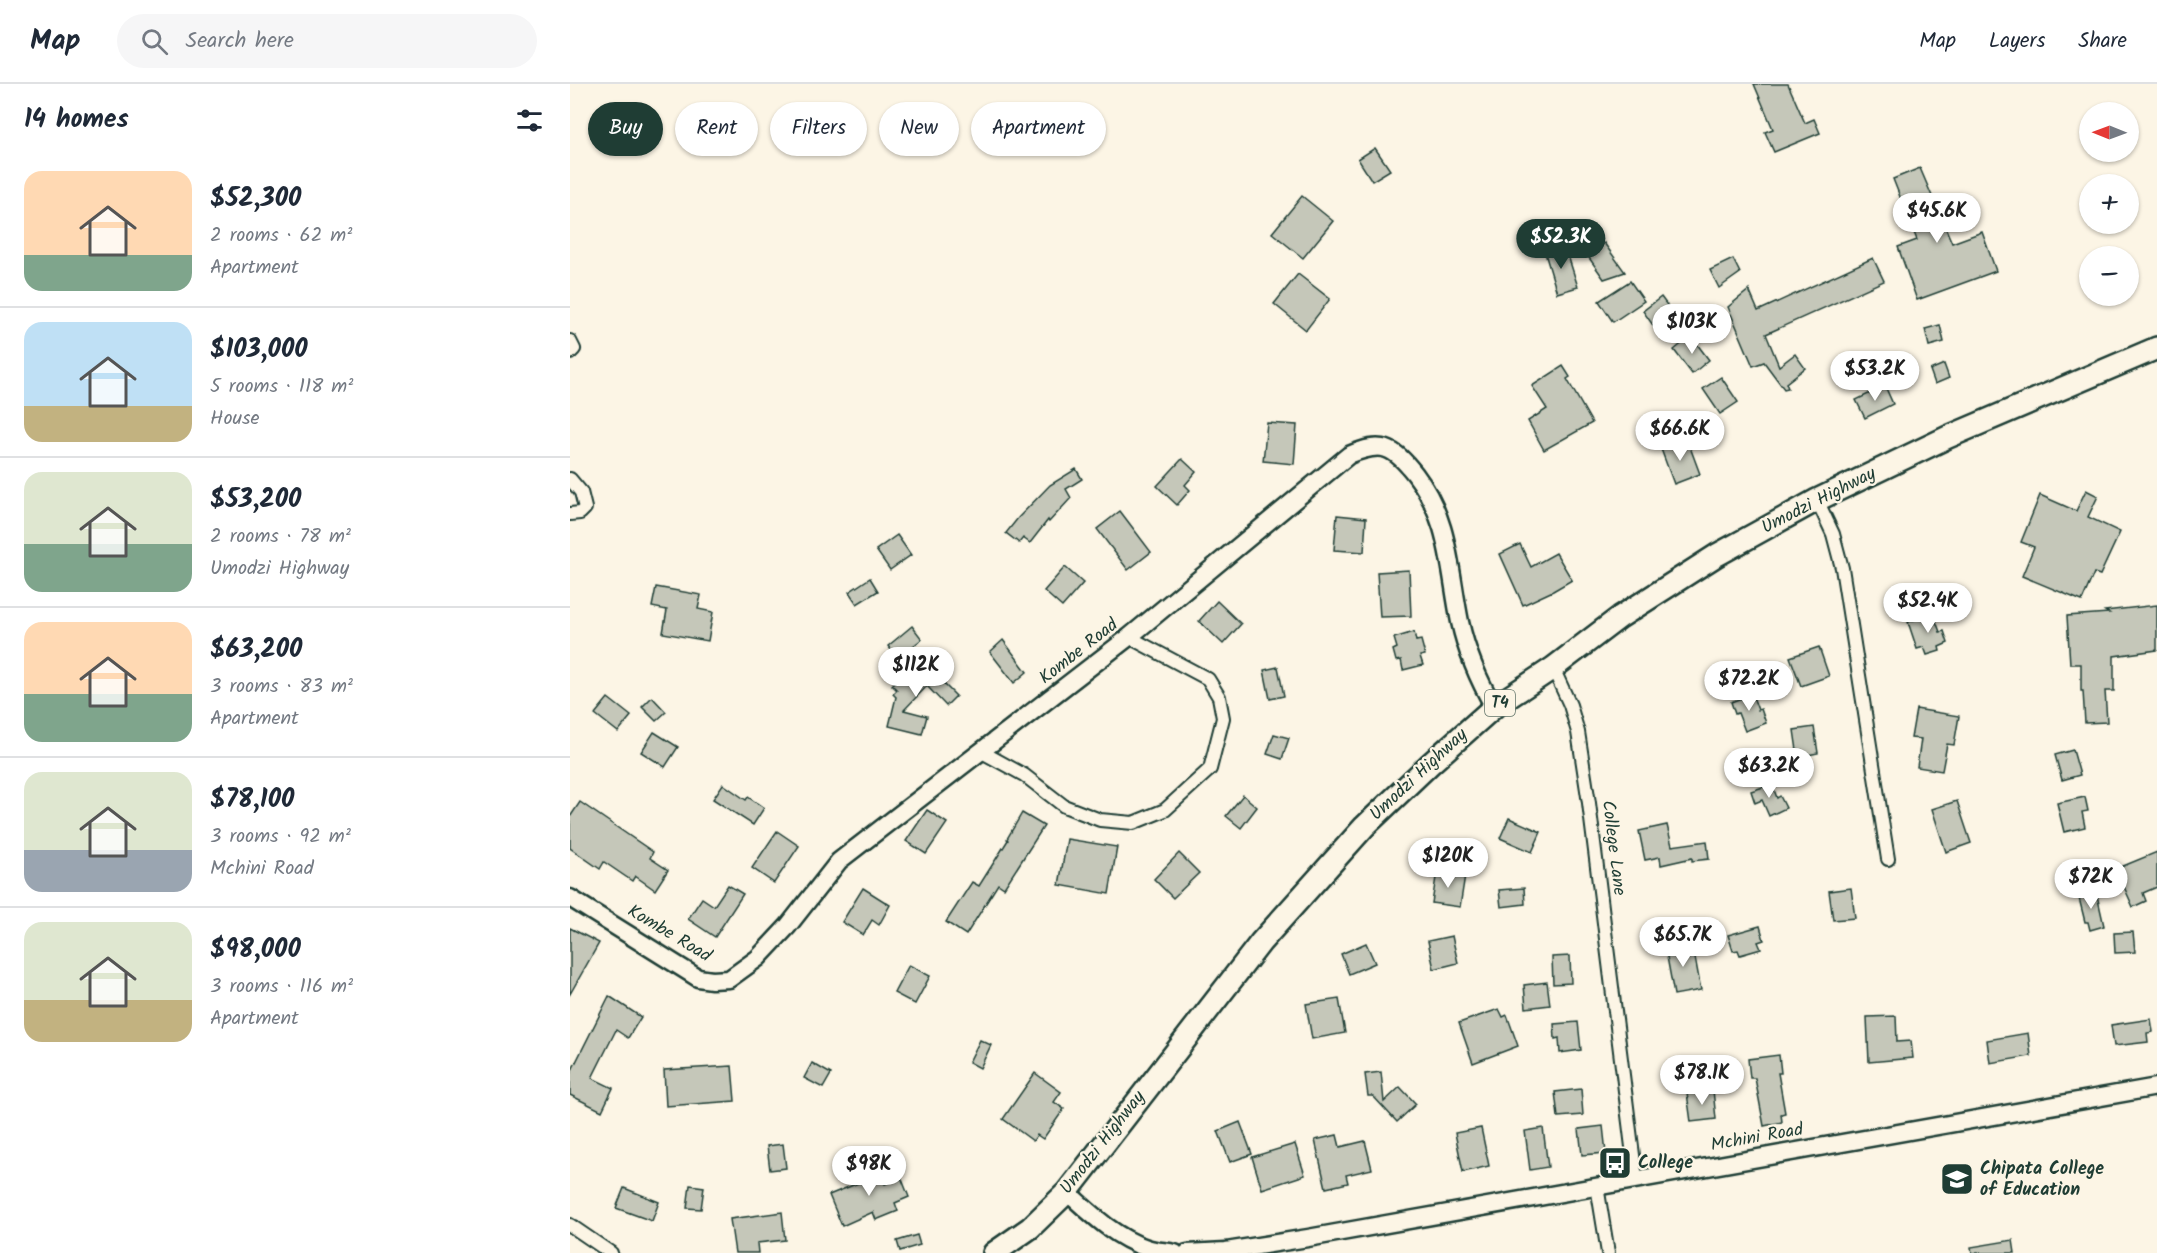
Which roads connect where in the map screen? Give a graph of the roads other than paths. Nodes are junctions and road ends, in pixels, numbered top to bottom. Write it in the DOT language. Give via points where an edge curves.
graph roads {
  1 [pos="570,341"];
  2 [pos="2157,348"];
  3 [pos="570,353"];
  4 [pos="570,479"];
  5 [pos="1817,500"];
  6 [pos="570,514"];
  7 [pos="1130,637"];
  8 [pos="1553,668"];
  9 [pos="1494,707"];
  10 [pos="982,752"];
  11 [pos="1888,859"];
  12 [pos="570,898"];
  13 [pos="2157,1087"];
  14 [pos="1636,1179"];
  15 [pos="1597,1186"];
  16 [pos="1066,1192"];
  17 [pos="570,1226"];
  18 [pos="611,1253"];
  19 [pos="994,1253"];
  20 [pos="1175,1253"];
  21 [pos="1187,1253"];
  22 [pos="1608,1253"];
  1 -- 3 [label="street" via="574,349"];
  2 -- 5 [label="highway, Umodzi Highway / T4" via="1948,436"];
  4 -- 6 [label="street" via="581,492 585,508"];
  5 -- 8 [label="highway, Umodzi Highway / T4" via="1717,555 1620,617"];
  5 -- 11 [label="street" via="1833,534 1842,568"];
  7 -- 9 [label="street, Kombe Road" via="1349,455 1368,447 1386,448 1403,459 1437,510 1474,672"];
  7 -- 10 [label="street, Kombe Road"];
  7 -- 10 [label="street" via="1208,679 1220,697 1223,718 1210,769 1165,810 1133,822 1101,820 1064,806 1024,775"];
  8 -- 9 [label="highway, Umodzi Highway / T4"];
  8 -- 14 [label="street, College Lane" via="1578,732"];
  9 -- 16 [label="highway, Umodzi Highway / T4" via="1364,826 1261,942"];
  10 -- 12 [label="street, Kombe Road" via="839,861 788,926 758,958 729,979 698,978"];
  13 -- 14 [label="street, Mchini Road"];
  14 -- 15 [label="street, Mchini Road"];
  15 -- 21 [label="street, Mchini Road" via="1226,1251"];
  15 -- 22 [label="street"];
  16 -- 19 [label="highway, Umodzi Highway / T4" via="1030,1228"];
  16 -- 20 [label="street" via="1127,1239"];
  17 -- 18 [label="street"];
}
